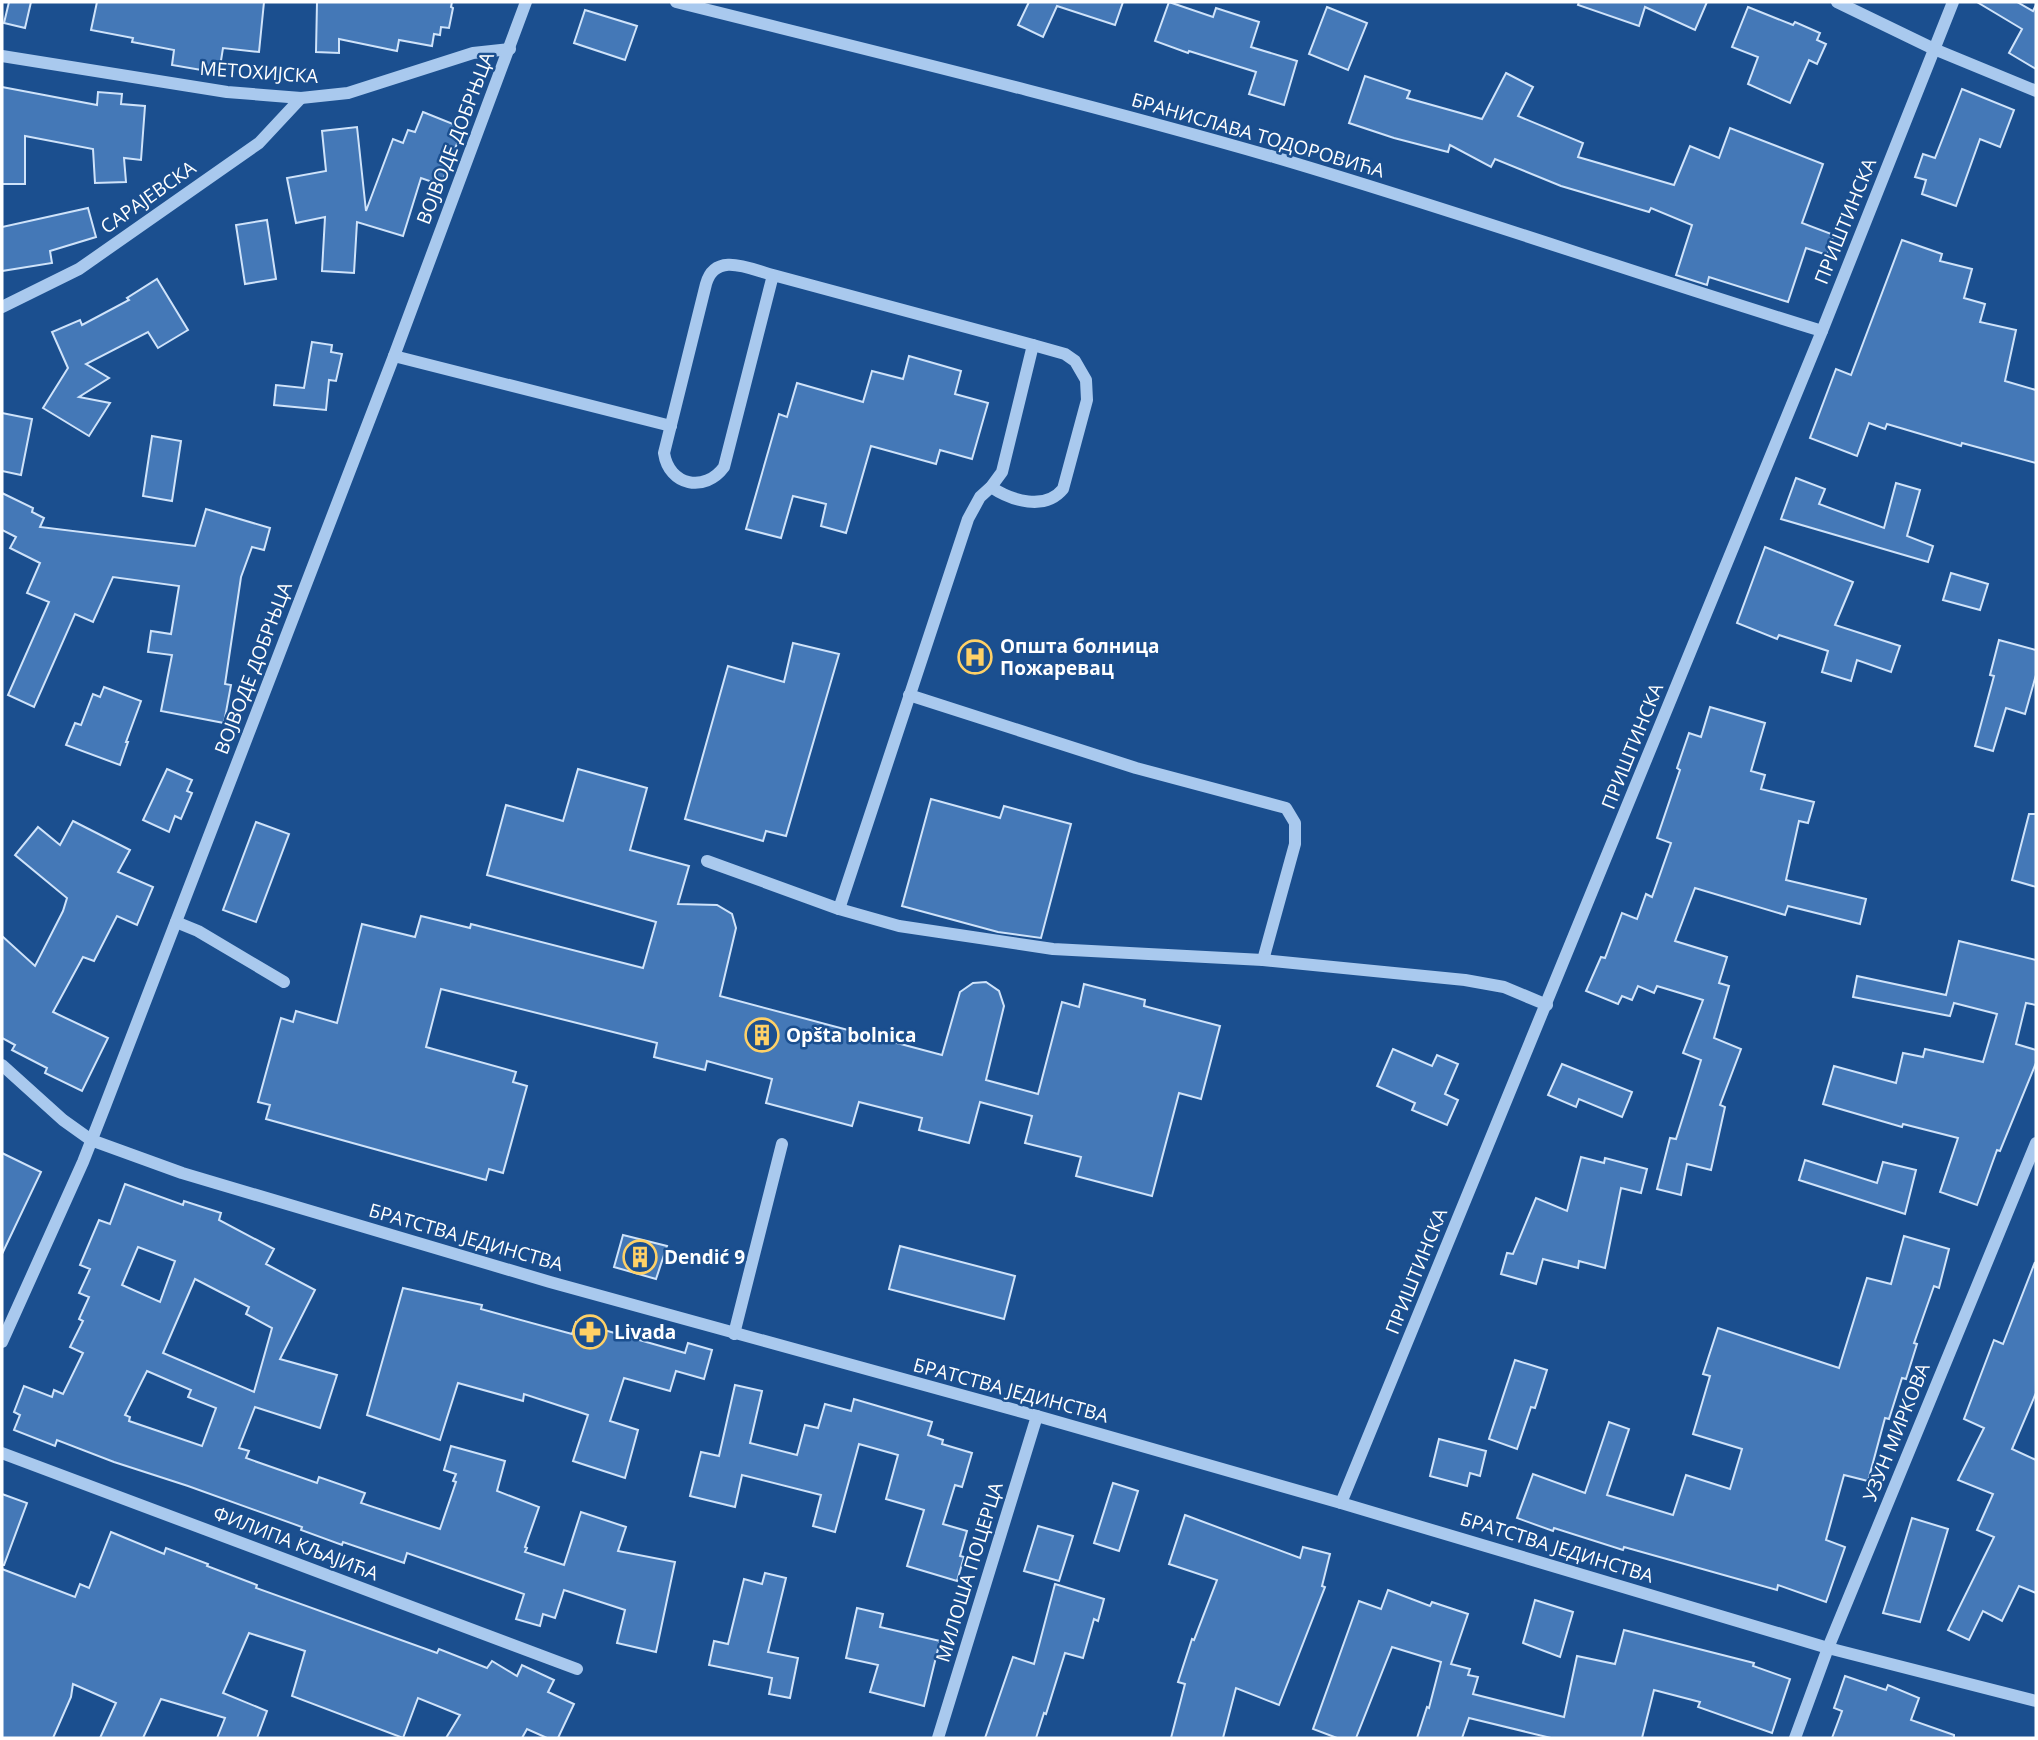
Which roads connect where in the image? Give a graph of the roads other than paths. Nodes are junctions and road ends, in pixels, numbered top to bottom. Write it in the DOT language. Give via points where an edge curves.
graph roads {
  1 [pos="526,2"];
  2 [pos="676,2"];
  3 [pos="1837,2"];
  4 [pos="1952,2"];
  5 [pos="510,49"];
  6 [pos="1934,49"];
  7 [pos="2,56"];
  8 [pos="2036,91"];
  9 [pos="301,98"];
  10 [pos="773,275"];
  11 [pos="2,307"];
  12 [pos="1822,331"];
  13 [pos="1033,345"];
  14 [pos="394,356"];
  15 [pos="671,426"];
  16 [pos="991,487"];
  17 [pos="908,695"];
  18 [pos="708,861"];
  19 [pos="839,909"];
  20 [pos="176,922"];
  21 [pos="1263,960"];
  22 [pos="284,982"];
  23 [pos="1547,1004"];
  24 [pos="2,1065"];
  25 [pos="91,1140"];
  26 [pos="782,1143"];
  27 [pos="2036,1143"];
  28 [pos="734,1334"];
  29 [pos="2,1342"];
  30 [pos="1037,1416"];
  31 [pos="2,1453"];
  32 [pos="1341,1503"];
  33 [pos="1828,1648"];
  34 [pos="577,1669"];
  35 [pos="2036,1700"];
  36 [pos="938,1738"];
  37 [pos="1795,1738"];
  1 -- 5 [label="street, ВОЈВОДЕ ДОБРЊЦА"];
  2 -- 12 [label="street, БРАНИСЛАВА ТОДОРОВИЋА" via="1262,154"];
  3 -- 6 [label="street"];
  4 -- 6 [label="street, ПРИШТИНСКА"];
  5 -- 9 [label="street, МЕТОХИЈСКА" via="473,53 348,93"];
  5 -- 14 [label="street, ВОЈВОДЕ ДОБРЊЦА"];
  6 -- 8 [label="street"];
  6 -- 12 [label="street, ПРИШТИНСКА"];
  7 -- 9 [label="street, МЕТОХИЈСКА" via="227,92"];
  9 -- 11 [label="street, САРАЈЕВСКА" via="259,143 102,254"];
  10 -- 13 [label="street"];
  10 -- 15 [label="street" via="729,264 711,272"];
  10 -- 15 [label="street" via="724,467 718,475 701,484 675,477 664,453"];
  12 -- 23 [label="street, ПРИШТИНСКА"];
  13 -- 16 [label="street" via="1002,472"];
  13 -- 16 [label="street" via="1065,354 1086,380 1087,400 1063,489 1052,499 1035,503"];
  14 -- 15 [label="street"];
  14 -- 20 [label="street, ВОЈВОДЕ ДОБРЊЦА"];
  16 -- 17 [label="street" via="968,519"];
  17 -- 19 [label="street"];
  17 -- 21 [label="street" via="1136,768 1286,808 1295,823 1295,844"];
  18 -- 19 [label="street"];
  19 -- 21 [label="street" via="899,926 1053,949"];
  20 -- 22 [label="street"];
  20 -- 25 [label="street, ВОЈВОДЕ ДОБРЊЦА"];
  21 -- 23 [label="street" via="1465,980"];
  23 -- 32 [label="street, ПРИШТИНСКА"];
  24 -- 25 [label="street, БРАТСТВА ЈЕДИНСТВА"];
  25 -- 28 [label="street, БРАТСТВА ЈЕДИНСТВА" via="288,1205"];
  25 -- 29 [label="street, ВОЈВОДЕ ДОБРЊЦА"];
  26 -- 28 [label="street"];
  27 -- 33 [label="street, УЗУН МИРКОВА"];
  28 -- 30 [label="street, БРАТСТВА ЈЕДИНСТВА"];
  30 -- 32 [label="street, БРАТСТВА ЈЕДИНСТВА"];
  30 -- 36 [label="street, МИЛОША ПОЦЕРЦА"];
  31 -- 34 [label="street, ФИЛИПА КЉАЈИЋА"];
  32 -- 33 [label="street, БРАТСТВА ЈЕДИНСТВА"];
  33 -- 35 [label="street, БРАТСТВА ЈЕДИНСТВА"];
  33 -- 37 [label="street, УЗУН МИРКОВА"];
}
